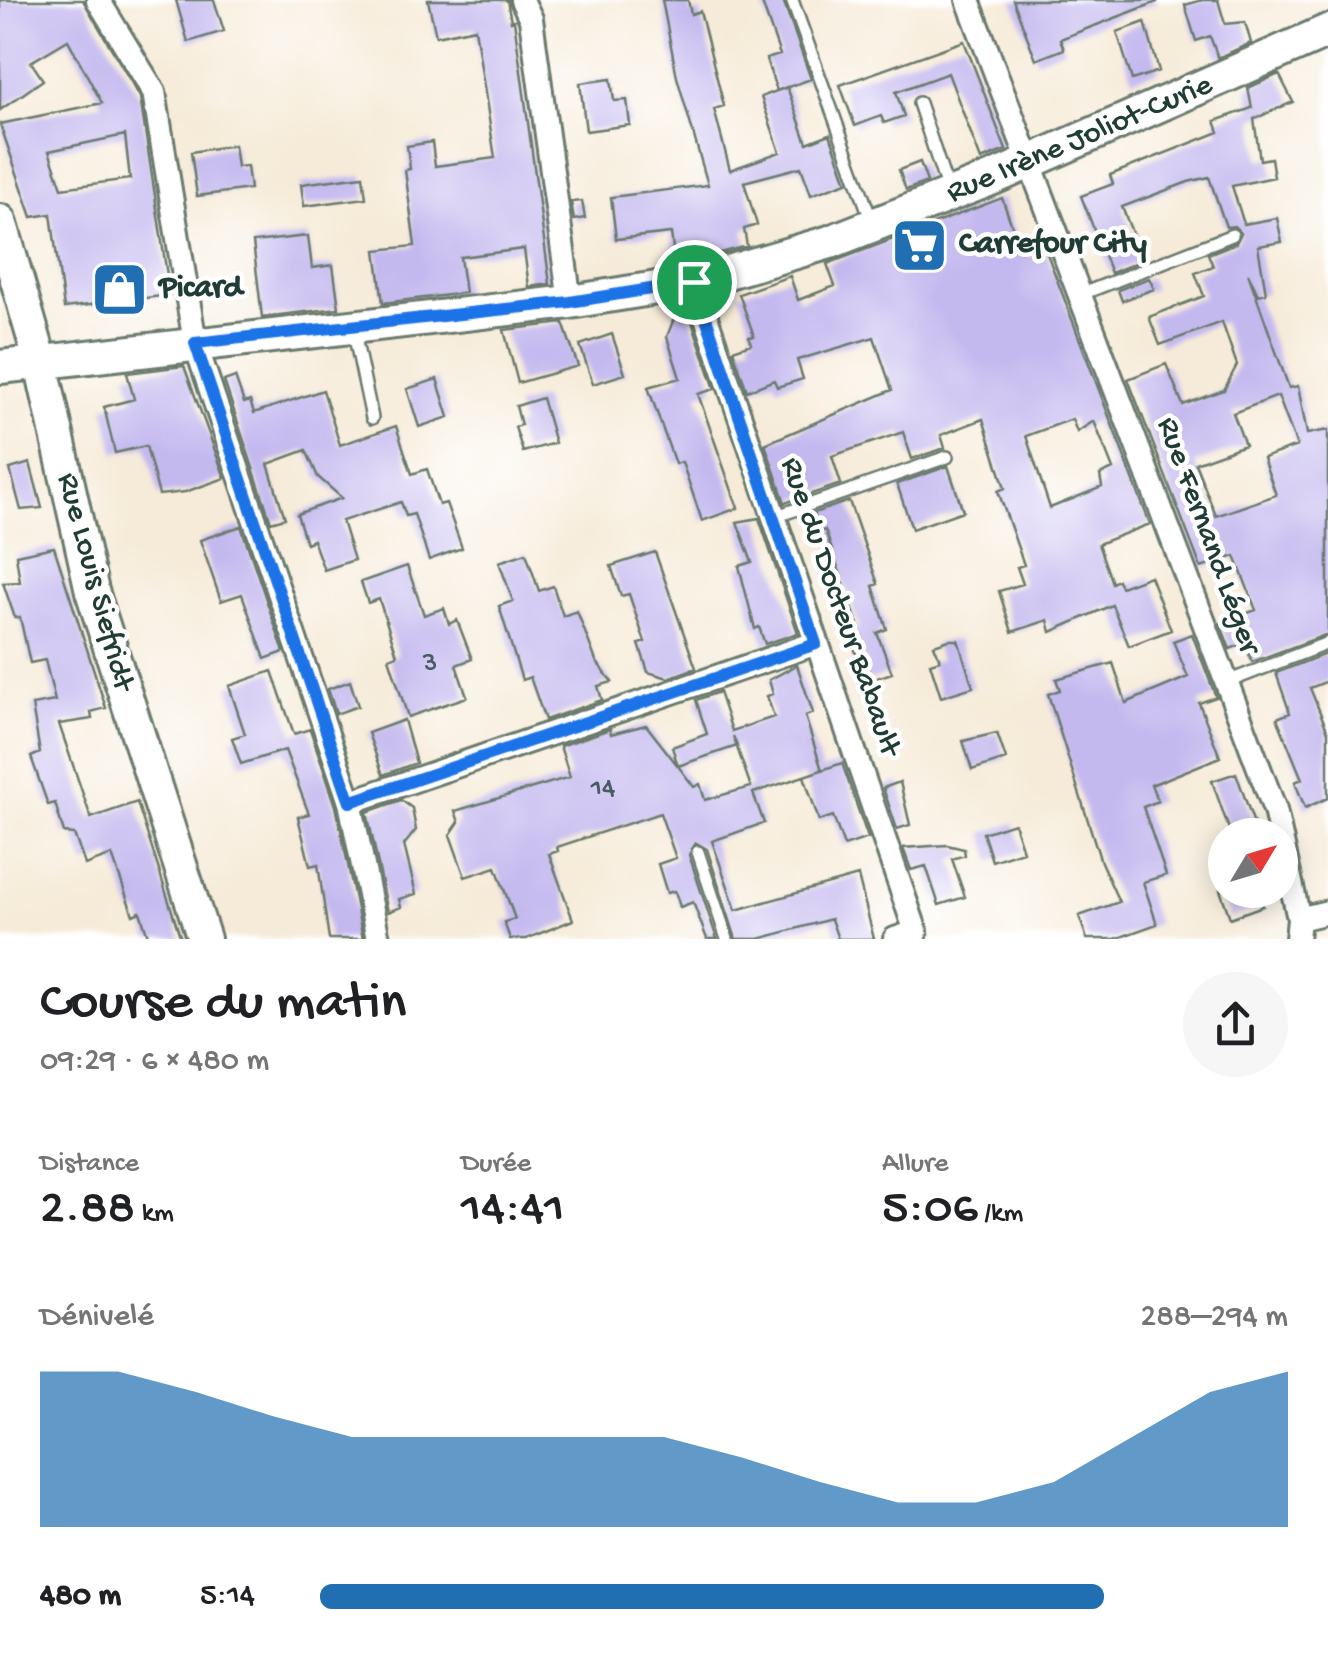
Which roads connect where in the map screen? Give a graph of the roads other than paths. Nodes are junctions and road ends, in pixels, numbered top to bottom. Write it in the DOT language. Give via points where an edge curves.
graph roads {
  1 [pos="98,0"];
  2 [pos="522,0"];
  3 [pos="792,0"];
  4 [pos="968,0"];
  5 [pos="1328,31"];
  6 [pos="919,103"];
  7 [pos="1030,162"];
  8 [pos="950,195"];
  9 [pos="0,222"];
  10 [pos="874,225"];
  11 [pos="1232,236"];
  12 [pos="694,282"];
  13 [pos="1082,294"];
  14 [pos="570,302"];
  15 [pos="352,328"];
  16 [pos="195,343"];
  17 [pos="41,363"];
  18 [pos="0,367"];
  19 [pos="372,418"];
  20 [pos="947,457"];
  21 [pos="774,516"];
  22 [pos="1328,643"];
  23 [pos="816,644"];
  24 [pos="1227,682"];
  25 [pos="350,802"];
  26 [pos="698,852"];
  27 [pos="1328,912"];
  28 [pos="1298,929"];
  29 [pos="204,939"];
  30 [pos="378,939"];
  31 [pos="727,939"];
  32 [pos="895,939"];
  1 -- 16 [label="street" via="154,92"];
  2 -- 14 [label="street" via="531,19"];
  3 -- 10 [label="lane"];
  4 -- 7 [label="street, Rue Fernand Léger"];
  5 -- 7 [label="street, Rue Irène Joliot-Curie"];
  6 -- 8 [label="lane"];
  7 -- 8 [label="street, Rue Irène Joliot-Curie"];
  7 -- 13 [label="street, Rue Fernand Léger"];
  8 -- 10 [label="street, Rue Irène Joliot-Curie"];
  9 -- 17 [label="street, Rue Louis Siefridt"];
  10 -- 12 [label="street, Rue Irène Joliot-Curie"];
  11 -- 13 [label="lane"];
  12 -- 14 [label="street, Rue Irène Joliot-Curie"];
  12 -- 21 [label="street, Rue du Docteur Babault"];
  13 -- 24 [label="street, Rue Fernand Léger"];
  14 -- 15 [label="street, Rue Irène Joliot-Curie"];
  15 -- 16 [label="street, Rue Irène Joliot-Curie"];
  15 -- 19 [label="lane"];
  16 -- 17 [label="street, Rue Irène Joliot-Curie"];
  16 -- 25 [label="street"];
  17 -- 18 [label="street, Rue Irène Joliot-Curie"];
  17 -- 29 [label="street, Rue Louis Siefridt" via="92,591"];
  20 -- 21 [label="lane"];
  21 -- 23 [label="street, Rue du Docteur Babault"];
  22 -- 24 [label="lane"];
  23 -- 25 [label="street"];
  23 -- 32 [label="street, Rue du Docteur Babault" via="916,932"];
  24 -- 28 [label="street, Rue Fernand Léger" via="1275,810"];
  25 -- 30 [label="street"];
  26 -- 31 [label="lane"];
  27 -- 28 [label="street"];
}
